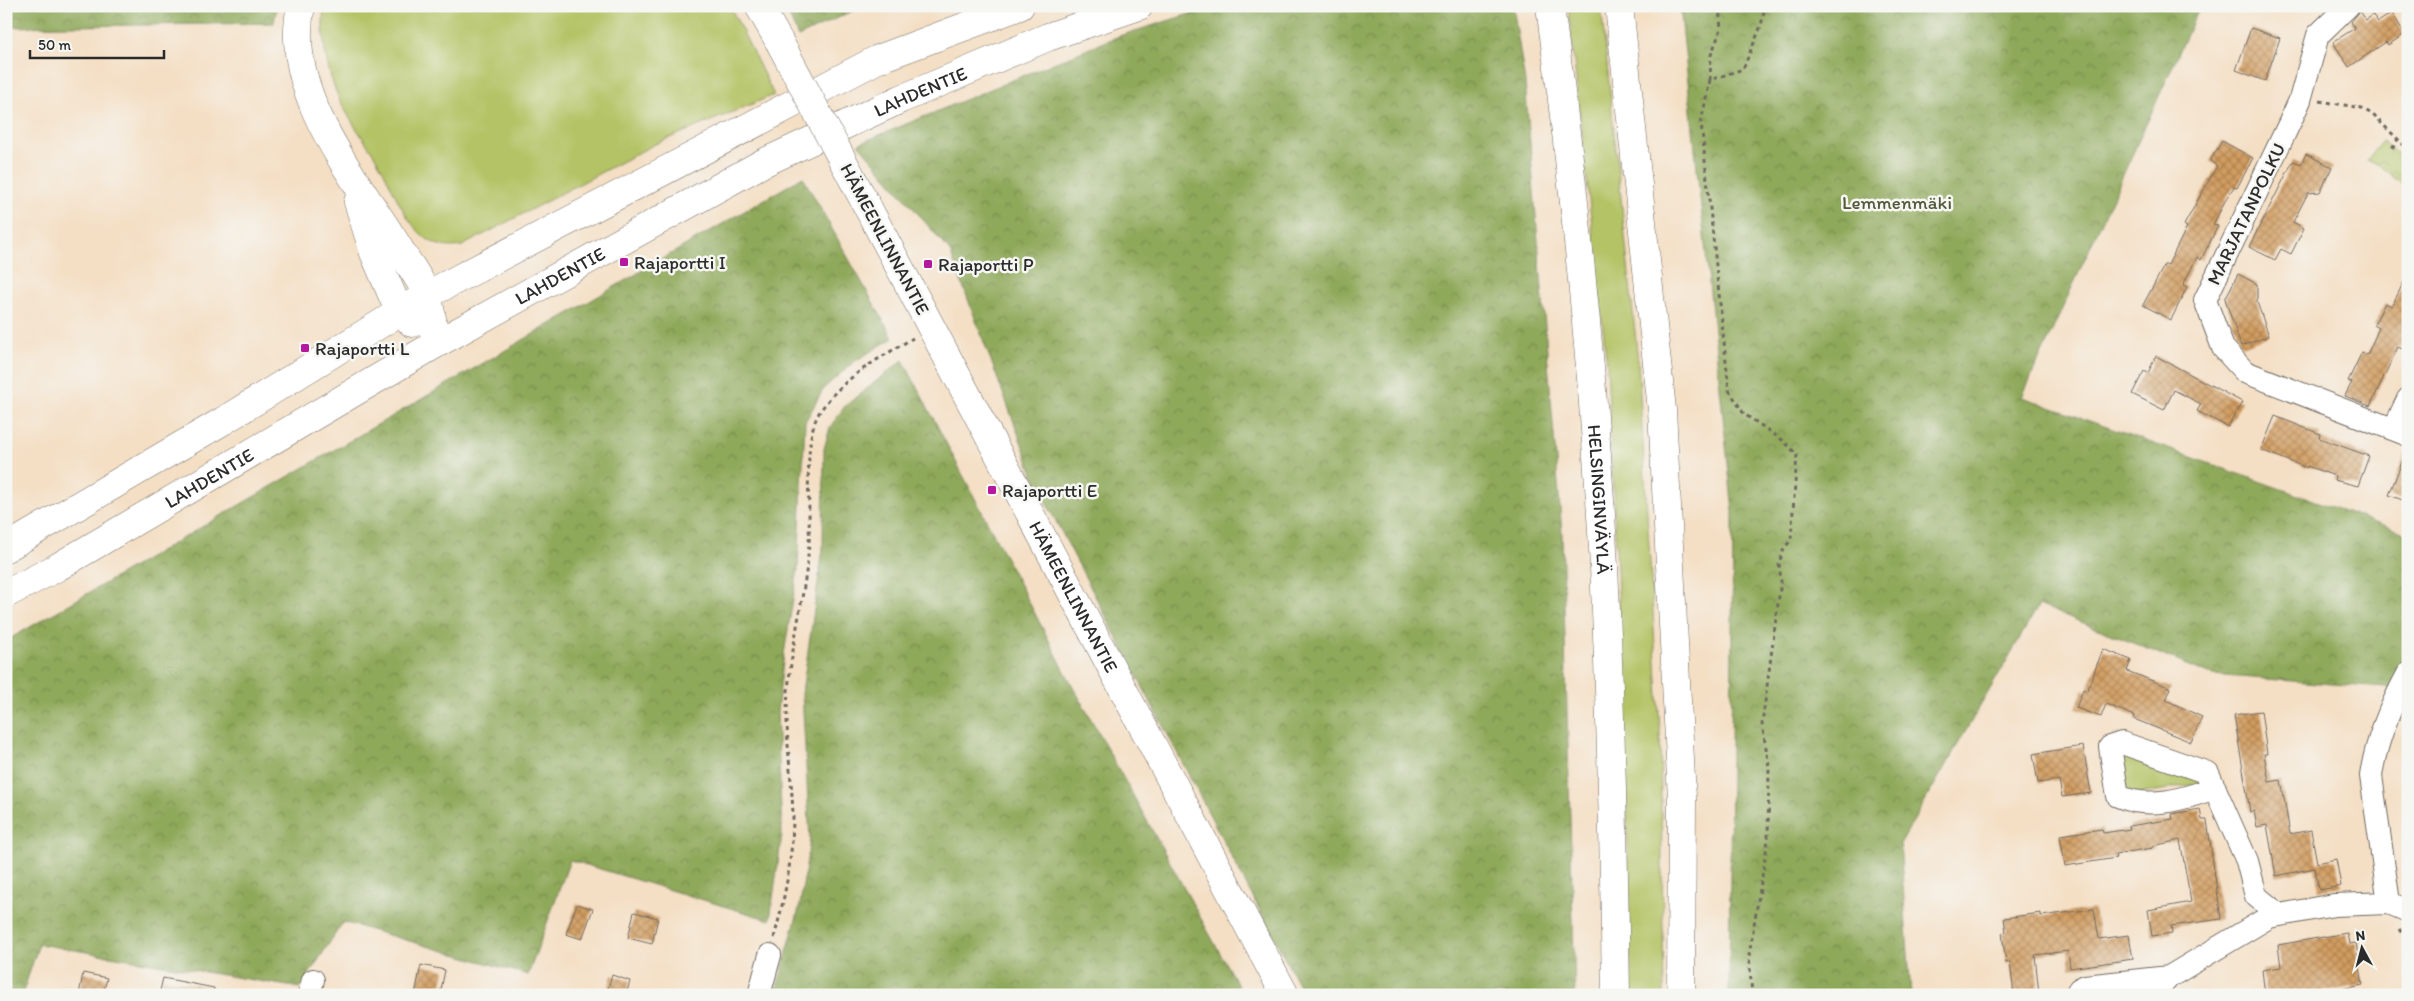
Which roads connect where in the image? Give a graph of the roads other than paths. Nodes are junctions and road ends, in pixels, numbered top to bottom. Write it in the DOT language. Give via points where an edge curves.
graph roads {
  1 [pos="301,6"];
  2 [pos="759,6"];
  3 [pos="1020,6"];
  4 [pos="1139,6"];
  5 [pos="1550,6"];
  6 [pos="2348,6"];
  7 [pos="1619,7"];
  8 [pos="349,172"];
  9 [pos="427,295"];
  10 [pos="399,312"];
  11 [pos="436,344"];
  12 [pos="2408,399"];
  13 [pos="2401,432"];
  14 [pos="6,548"];
  15 [pos="6,594"];
  16 [pos="2408,674"];
  17 [pos="2215,788"];
  18 [pos="2398,907"];
  19 [pos="2278,914"];
  20 [pos="770,955"];
  21 [pos="2169,977"];
  22 [pos="759,995"];
  23 [pos="1285,995"];
  24 [pos="1616,995"];
  25 [pos="1681,995"];
  26 [pos="2076,995"];
  27 [pos="2153,995"];
  1 -- 8 [label="main road" via="297,37 303,75 315,108"];
  2 -- 23 [label="main road, HÄMEENLINNANTIE, bridge"];
  3 -- 9 [label="main road" via="878,59"];
  4 -- 11 [label="main road, LAHDENTIE" via="1048,37 901,99 763,163"];
  5 -- 24 [label="main road, HELSINGINVÄYLÄ" via="1576,221 1604,565 1613,796"];
  6 -- 13 [label="street, MARJATANPOLKU" via="2318,35 2300,100 2205,300 2223,348 2245,372"];
  7 -- 25 [label="main road" via="1662,410 1682,798"];
  8 -- 9 [label="main road"];
  8 -- 10 [label="main road" via="374,253"];
  9 -- 10 [label="main road"];
  9 -- 11 [label="main road"];
  10 -- 11 [label="main road"];
  10 -- 14 [label="main road"];
  11 -- 15 [label="main road, LAHDENTIE" via="56,568"];
  12 -- 13 [label="street"];
  16 -- 18 [label="street" via="2376,748 2371,776"];
  17 -- 19 [label="street" via="2247,861 2256,896"];
  18 -- 19 [label="street" via="2334,905"];
  19 -- 21 [label="street"];
  20 -- 22 [label="street"];
  21 -- 26 [label="street" via="2085,986"];
  21 -- 27 [label="street"];
}
